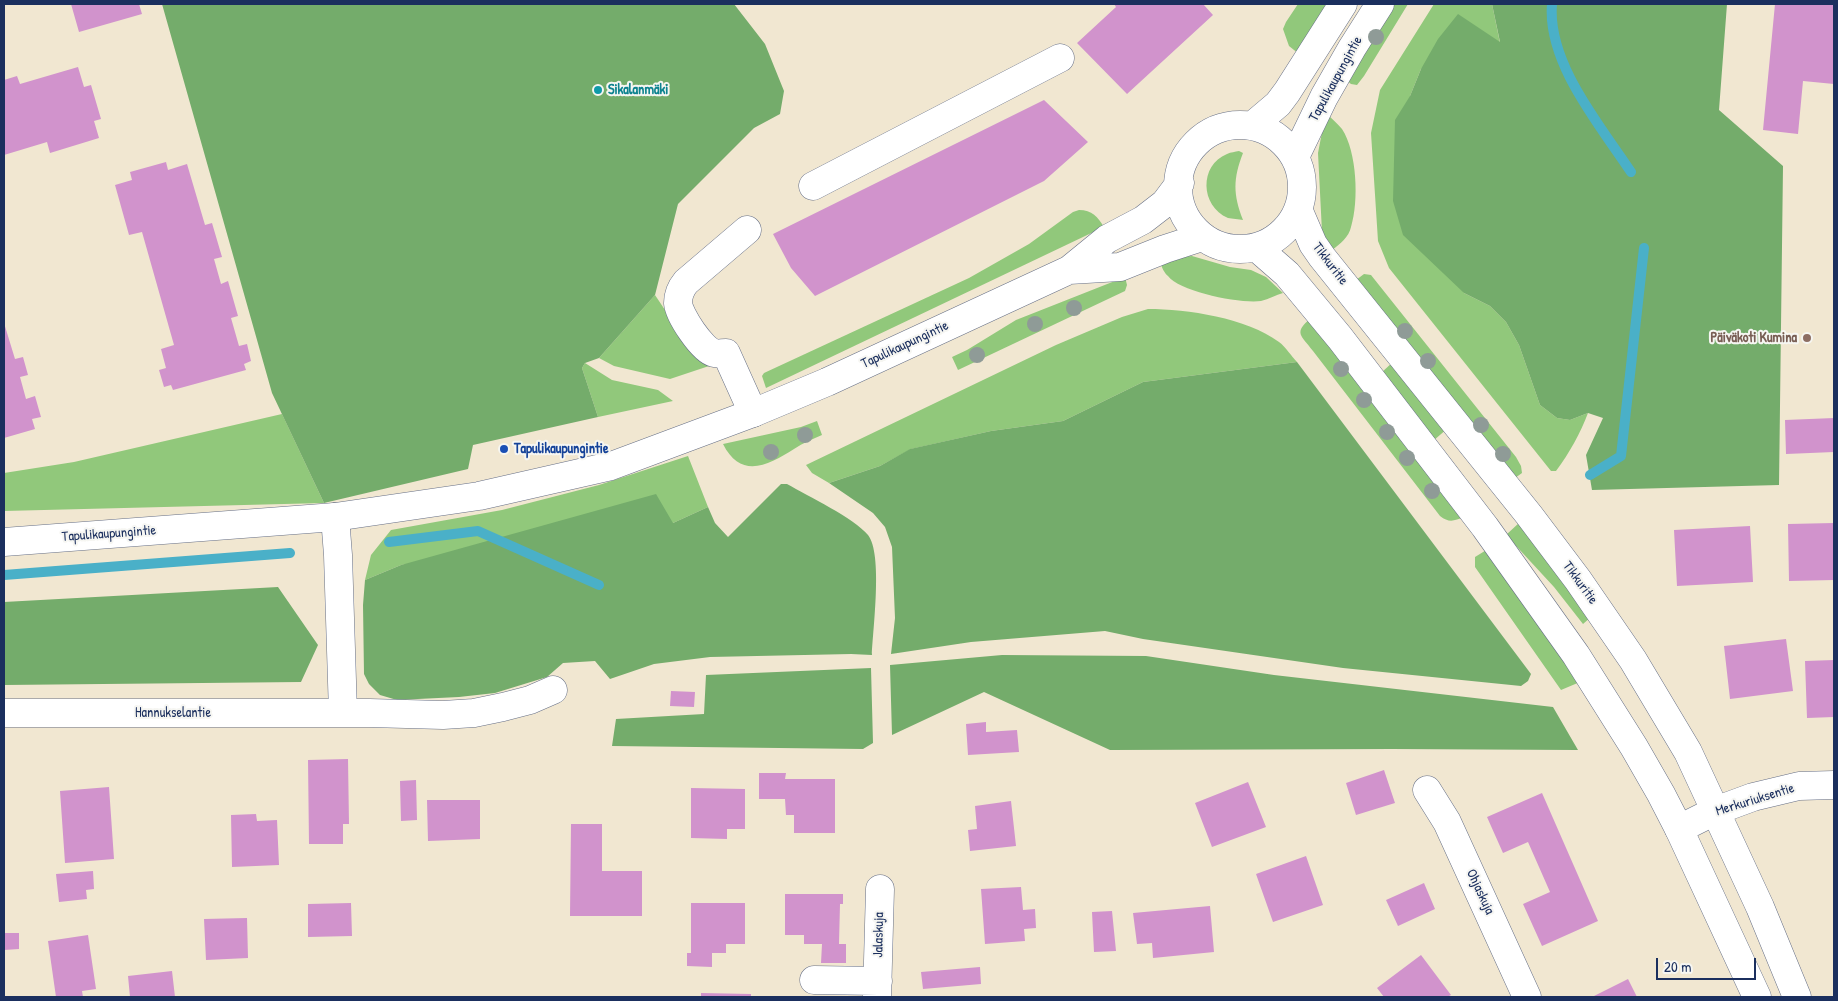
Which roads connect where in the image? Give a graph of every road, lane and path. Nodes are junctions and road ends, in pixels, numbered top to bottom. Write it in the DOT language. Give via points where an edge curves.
graph roads {
  1 [pos="1343,4"];
  2 [pos="1380,4"];
  3 [pos="1060,58"];
  4 [pos="1252,126"];
  5 [pos="1295,156"];
  6 [pos="1180,183"];
  7 [pos="813,186"];
  8 [pos="1298,209"];
  9 [pos="747,230"];
  10 [pos="1202,237"];
  11 [pos="1256,247"];
  12 [pos="1069,270"];
  13 [pos="753,413"];
  14 [pos="335,517"];
  15 [pos="4,542"];
  16 [pos="553,690"];
  17 [pos="4,713"];
  18 [pos="342,713"];
  19 [pos="1834,785"];
  20 [pos="1427,790"];
  21 [pos="1715,810"];
  22 [pos="1679,829"];
  23 [pos="880,889"];
  24 [pos="814,980"];
  25 [pos="877,989"];
  26 [pos="1527,997"];
  27 [pos="1756,997"];
  28 [pos="1797,997"];
  1 -- 4 [label="main road" via="1287,92"];
  2 -- 5 [label="main road, Tapulikaupungintie" via="1324,97"];
  3 -- 7 [label="main road"];
  4 -- 5 [label="main road" via="1272,135"];
  4 -- 6 [label="main road" via="1223,126 1204,135 1188,151 1180,171"];
  5 -- 8 [label="main road" via="1302,180"];
  6 -- 10 [label="main road" via="1186,212"];
  6 -- 12 [label="main road, Tapulikaupungintie" via="1165,203 1143,220 1107,239"];
  8 -- 11 [label="main road" via="1278,236"];
  8 -- 21 [label="main road, Tikkuritie" via="1322,257 1506,485 1610,625 1688,752"];
  9 -- 13 [label="main road" via="686,282 680,289 678,303 703,346 714,353 726,353"];
  10 -- 11 [label="main road" via="1220,246"];
  10 -- 12 [label="main road, Tapulikaupungintie" via="1120,267"];
  11 -- 22 [label="main road" via="1287,274 1340,338 1520,575 1604,699"];
  12 -- 13 [label="main road, Tapulikaupungintie"];
  13 -- 14 [label="main road, Tapulikaupungintie" via="611,466 479,496"];
  14 -- 15 [label="main road, Tapulikaupungintie"];
  14 -- 18 [label="main road"];
  16 -- 18 [label="main road, Hannukselantie" via="512,705 474,713"];
  17 -- 18 [label="main road, Hannukselantie"];
  19 -- 21 [label="main road, Merkuriuksentie" via="1799,786"];
  20 -- 26 [label="main road, Ohjaskuja" via="1447,822"];
  21 -- 22 [label="main road, Merkuriuksentie"];
  21 -- 28 [label="main road, Tikkuritie"];
  22 -- 27 [label="main road"];
  23 -- 25 [label="main road, Jalaskuja"];
  24 -- 25 [label="main road, Jalaskuja"];
}
